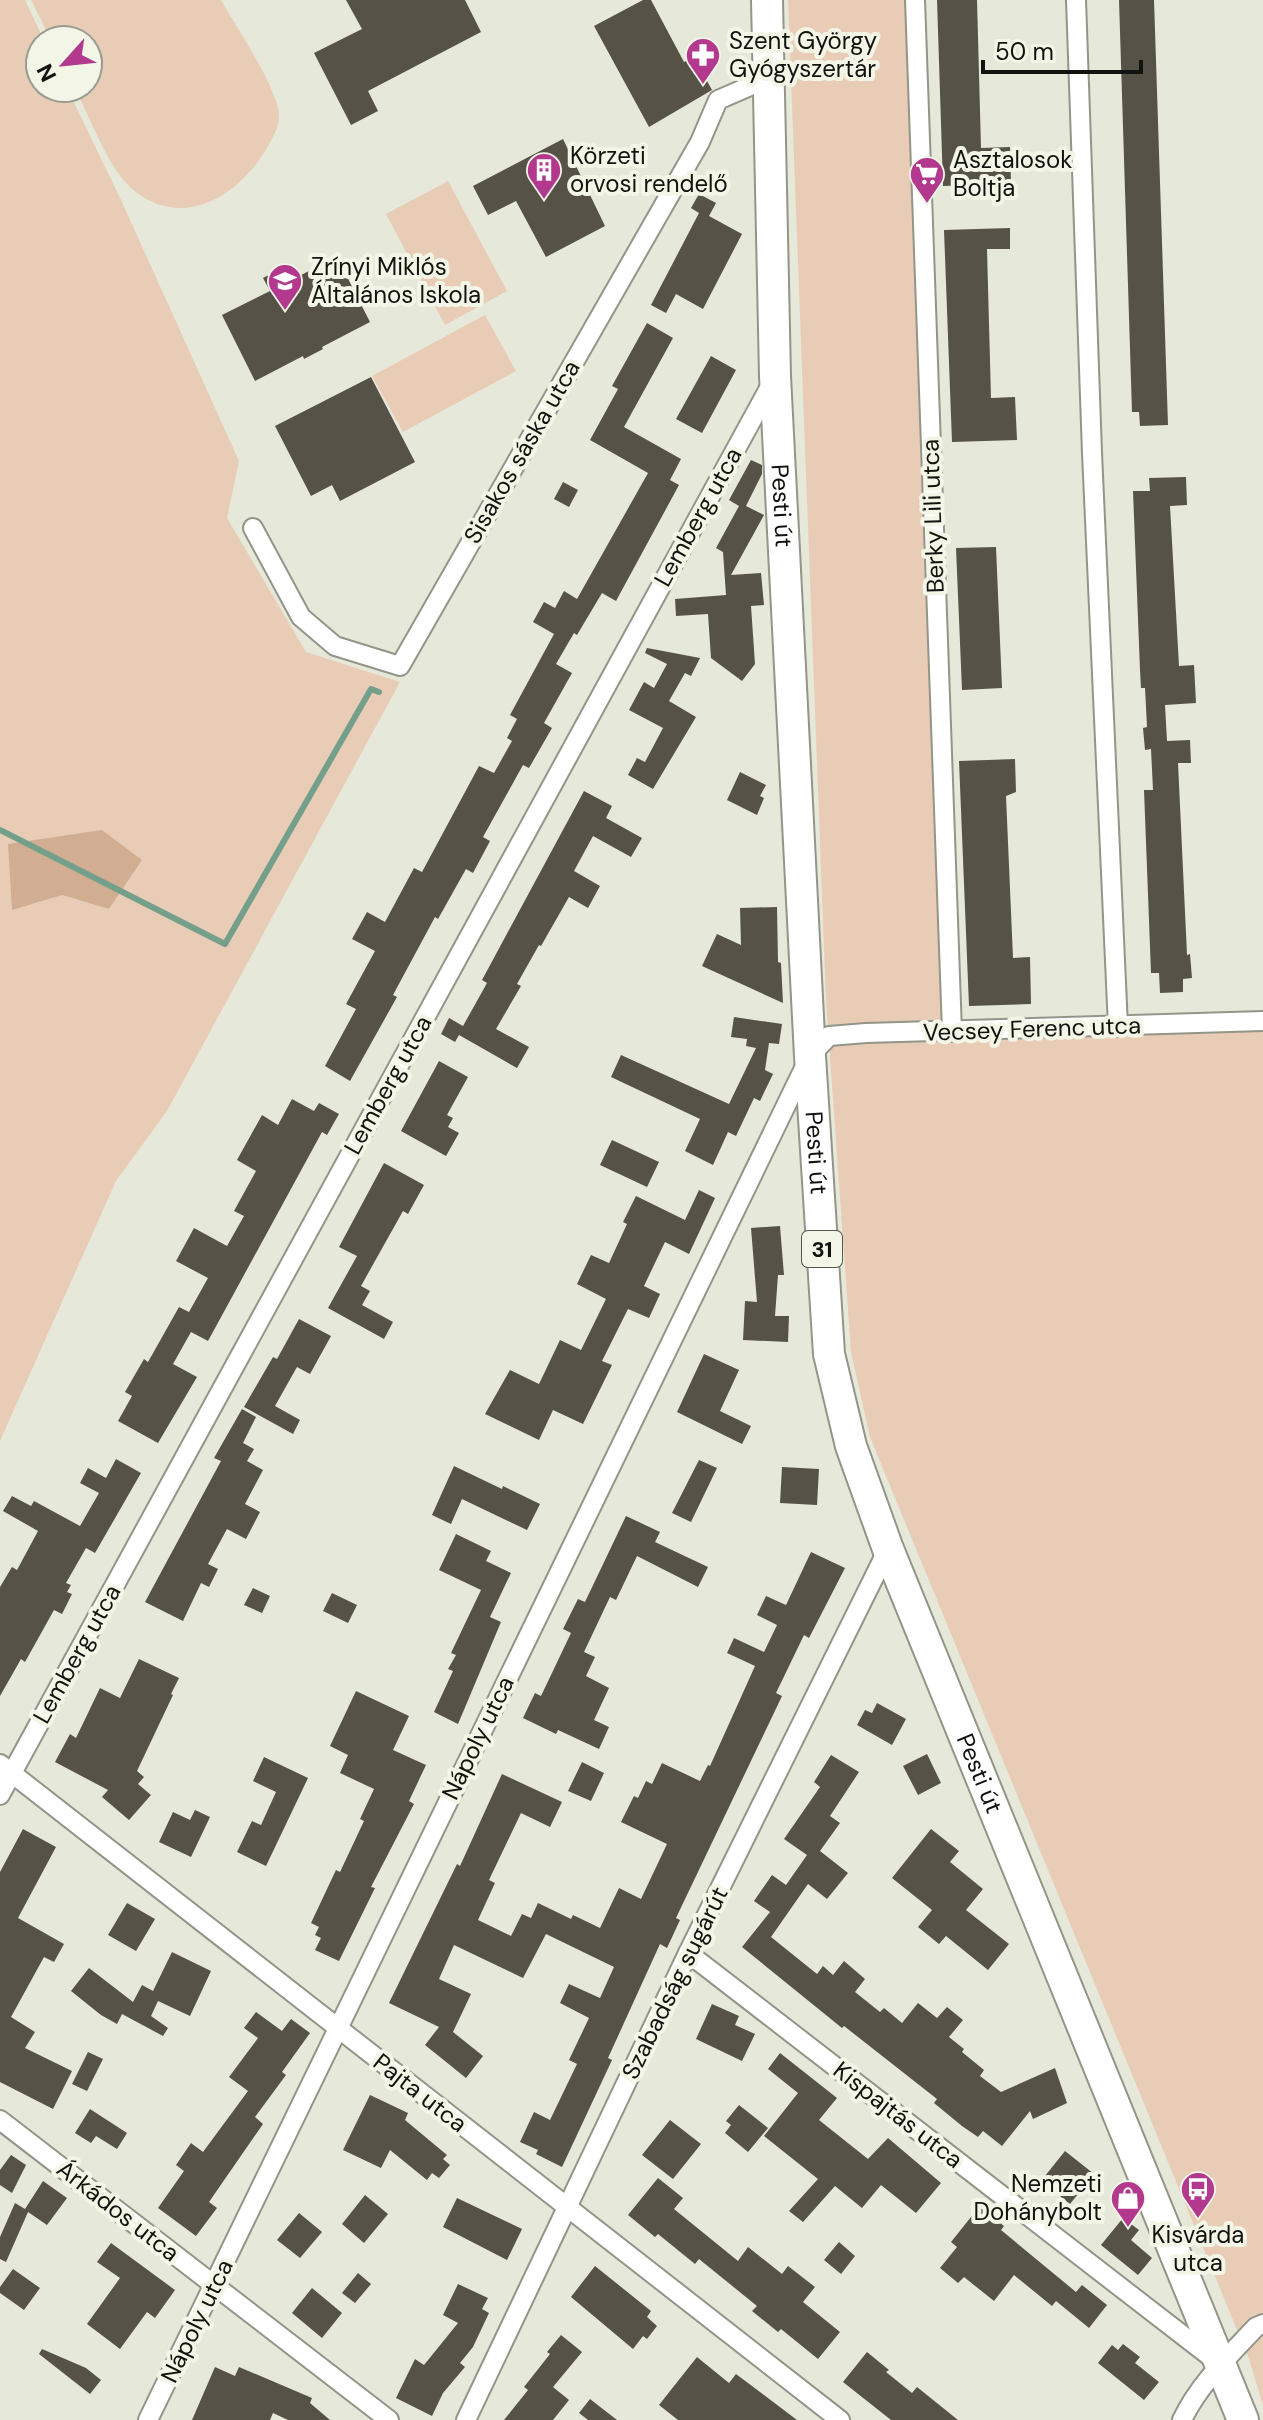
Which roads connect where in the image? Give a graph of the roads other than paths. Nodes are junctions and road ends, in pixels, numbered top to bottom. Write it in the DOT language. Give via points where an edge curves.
graph roads {
  1 [pos="767,0"];
  2 [pos="915,0"];
  3 [pos="1076,0"];
  4 [pos="771,77"];
  5 [pos="775,376"];
  6 [pos="253,528"];
  7 [pos="1263,1021"];
  8 [pos="1118,1027"];
  9 [pos="952,1032"];
  10 [pos="810,1056"];
  11 [pos="888,1549"];
  12 [pos="6,1769"];
  13 [pos="0,1795"];
  14 [pos="688,1953"];
  15 [pos="337,2029"];
  16 [pos="0,2120"];
  17 [pos="568,2207"];
  18 [pos="215,2285"];
  19 [pos="1263,2324"];
  20 [pos="1221,2365"];
  21 [pos="148,2420"];
  22 [pos="389,2420"];
  23 [pos="466,2420"];
  24 [pos="840,2420"];
  25 [pos="1182,2420"];
  26 [pos="1243,2420"];
  1 -- 4 [label="main road, Pesti út / 31"];
  2 -- 9 [label="street, Berky Lili utca"];
  3 -- 8 [label="street"];
  4 -- 5 [label="main road, Pesti út / 31"];
  4 -- 6 [label="street, Sisakos sáska utca" via="718,100 694,154 400,666 335,646 301,617"];
  5 -- 10 [label="main road, Pesti út / 31"];
  5 -- 12 [label="street, Lemberg utca"];
  7 -- 8 [label="street, Vecsey Ferenc utca"];
  8 -- 9 [label="street, Vecsey Ferenc utca"];
  9 -- 10 [label="street, Vecsey Ferenc utca" via="829,1036"];
  10 -- 11 [label="main road, Pesti út / 31" via="829,1354 851,1446"];
  10 -- 15 [label="street, Nápoly utca"];
  11 -- 14 [label="street, Szabadság sugárút"];
  11 -- 20 [label="main road, Pesti út / 31"];
  12 -- 13 [label="street, Lemberg utca"];
  12 -- 15 [label="street, Pajta utca"];
  14 -- 17 [label="street, Szabadság sugárút"];
  14 -- 20 [label="street, Kispajtás utca"];
  15 -- 17 [label="street, Pajta utca"];
  15 -- 18 [label="street, Nápoly utca"];
  16 -- 18 [label="street, Árkádos utca"];
  17 -- 23 [label="street, Szabadság sugárút"];
  17 -- 24 [label="street, Pajta utca"];
  18 -- 21 [label="street, Nápoly utca"];
  18 -- 22 [label="street, Árkádos utca"];
  19 -- 20 [label="street"];
  20 -- 25 [label="street"];
  20 -- 26 [label="main road, Pesti út / 31"];
}
